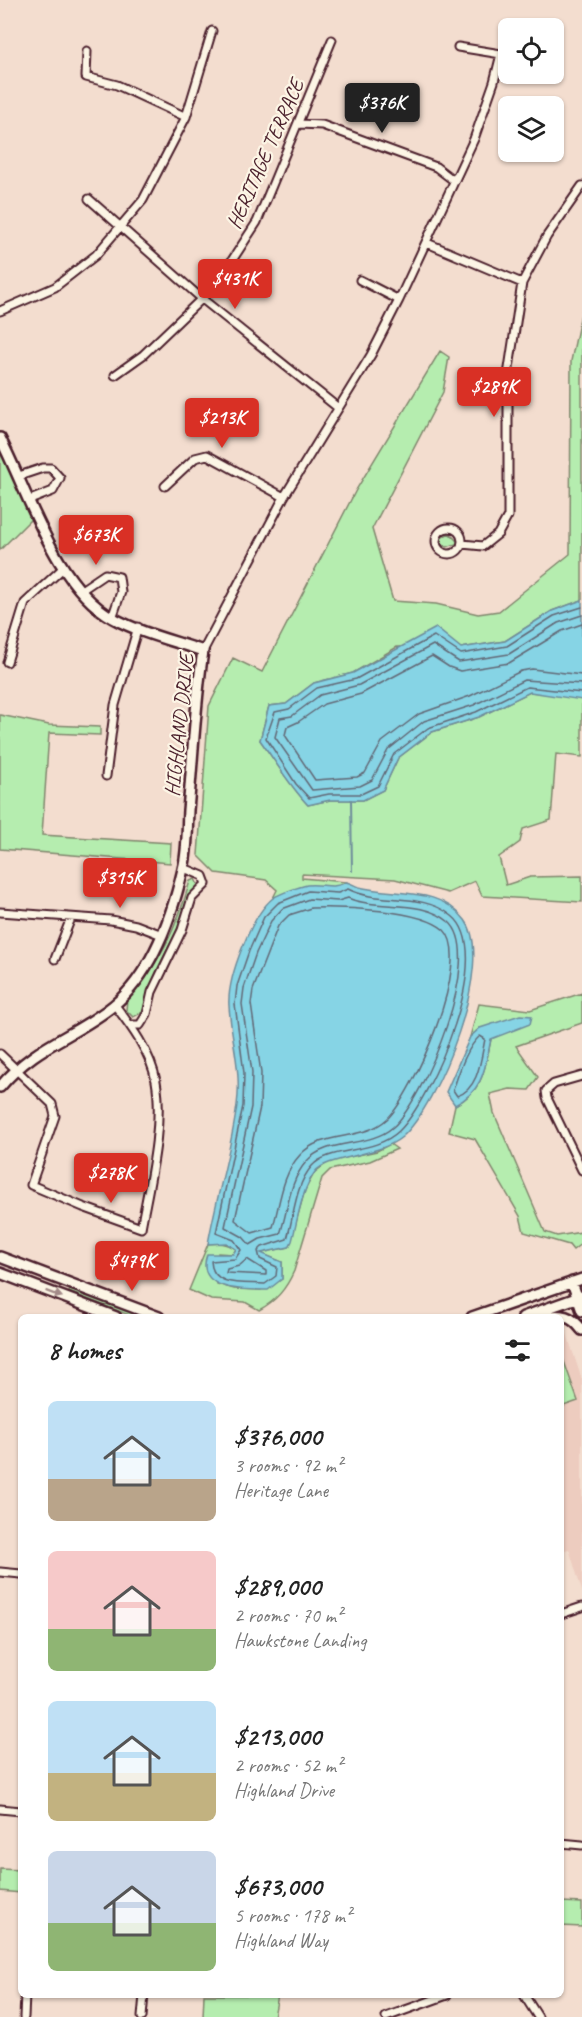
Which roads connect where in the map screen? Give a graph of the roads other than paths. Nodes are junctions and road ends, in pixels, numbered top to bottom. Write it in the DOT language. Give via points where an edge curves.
graph roads {
  1 [pos="212,31"];
  2 [pos="332,40"];
  3 [pos="458,47"];
  4 [pos="87,51"];
  5 [pos="186,117"];
  6 [pos="299,124"];
  7 [pos="453,180"];
  8 [pos="582,186"];
  9 [pos="88,199"];
  10 [pos="120,227"];
  11 [pos="427,243"];
  12 [pos="360,280"];
  13 [pos="522,283"];
  14 [pos="201,298"];
  15 [pos="399,300"];
  16 [pos="0,311"];
  17 [pos="115,375"];
  18 [pos="337,407"];
  19 [pos="0,438"];
  20 [pos="19,476"];
  21 [pos="165,486"];
  22 [pos="284,497"];
  23 [pos="30,500"];
  24 [pos="462,544"];
  25 [pos="62,569"];
  26 [pos="80,591"];
  27 [pos="112,618"];
  28 [pos="138,627"];
  29 [pos="203,651"];
  30 [pos="7,662"];
  31 [pos="106,776"];
  32 [pos="184,868"];
  33 [pos="0,912"];
  34 [pos="71,918"];
  35 [pos="162,935"];
  36 [pos="55,959"];
  37 [pos="114,1004"];
  38 [pos="131,1025"];
  39 [pos="0,1054"];
  40 [pos="15,1068"];
  41 [pos="582,1076"];
  42 [pos="0,1087"];
  43 [pos="582,1170"];
  44 [pos="0,1257"];
  45 [pos="0,1273"];
  46 [pos="582,1279"];
  47 [pos="572,1282"];
  48 [pos="580,1297"];
  49 [pos="582,1311"];
  50 [pos="108,1314"];
  51 [pos="151,1314"];
  52 [pos="481,1314"];
  53 [pos="532,1314"];
  54 [pos="564,1315"];
  55 [pos="582,1329"];
  56 [pos="0,1572"];
  57 [pos="18,1574"];
  58 [pos="582,1607"];
  59 [pos="564,1613"];
  60 [pos="0,1809"];
  61 [pos="18,1811"];
  62 [pos="564,1844"];
  63 [pos="582,1845"];
  64 [pos="25,1998"];
  65 [pos="144,1998"];
  66 [pos="439,1998"];
  67 [pos="526,1998"];
  68 [pos="24,2017"];
  69 [pos="142,2017"];
  70 [pos="386,2017"];
  71 [pos="538,2017"];
  1 -- 5 [label="street"];
  2 -- 6 [label="street, HERITAGE TERRACE"];
  3 -- 7 [label="street, HIGHLAND DRIVE" via="501,54 501,62 474,139"];
  4 -- 5 [label="street" via="86,77 117,85"];
  5 -- 10 [label="street" via="143,200"];
  6 -- 7 [label="street" via="322,125 436,167"];
  6 -- 14 [label="street, HERITAGE TERRACE" via="257,222 216,285"];
  7 -- 11 [label="street, HIGHLAND DRIVE"];
  8 -- 13 [label="street" via="547,236"];
  9 -- 10 [label="street"];
  10 -- 14 [label="street"];
  10 -- 16 [label="street" via="96,255 54,286"];
  11 -- 13 [label="street"];
  11 -- 15 [label="street, HIGHLAND DRIVE"];
  12 -- 15 [label="street"];
  13 -- 24 [label="street" via="508,375 508,516 498,534 483,546"];
  14 -- 17 [label="street, HERITAGE TERRACE" via="143,355"];
  14 -- 18 [label="street"];
  15 -- 18 [label="street, HIGHLAND DRIVE" via="371,355"];
  18 -- 22 [label="street, HIGHLAND DRIVE"];
  19 -- 20 [label="street"];
  20 -- 23 [label="street"];
  20 -- 23 [label="street" via="51,468 60,478 53,491"];
  21 -- 22 [label="street" via="195,458 207,455"];
  22 -- 29 [label="street, HIGHLAND DRIVE"];
  23 -- 25 [label="street"];
  25 -- 26 [label="street"];
  25 -- 30 [label="street" via="25,603"];
  26 -- 27 [label="street"];
  26 -- 27 [label="street" via="105,574 118,578 120,592"];
  27 -- 28 [label="street"];
  28 -- 29 [label="street"];
  28 -- 31 [label="street" via="115,705"];
  29 -- 32 [label="street, HIGHLAND DRIVE"];
  32 -- 35 [label="street, HIGHLAND DRIVE"];
  32 -- 38 [label="street" via="203,876 206,884 192,898 182,930 152,992 147,1014 140,1025"];
  33 -- 34 [label="street"];
  34 -- 35 [label="street" via="111,920"];
  34 -- 36 [label="street"];
  35 -- 37 [label="street, HIGHLAND DRIVE" via="137,978"];
  37 -- 38 [label="street"];
  37 -- 40 [label="street, HIGHLAND DRIVE"];
  38 -- 40 [label="street" via="156,1080 158,1112 141,1228 32,1185 56,1116 52,1104"];
  39 -- 40 [label="street"];
  40 -- 42 [label="street, HIGHLAND DRIVE"];
  41 -- 43 [label="street" via="554,1084 546,1091"];
  44 -- 51 [label="street"];
  45 -- 50 [label="street, one-way"];
  46 -- 47 [label="street"];
  47 -- 48 [label="street"];
  47 -- 52 [label="street"];
  48 -- 49 [label="street"];
  48 -- 53 [label="street"];
  54 -- 55 [label="street"];
  56 -- 57 [label="street"];
  58 -- 59 [label="street"];
  60 -- 61 [label="street"];
  62 -- 63 [label="street"];
  64 -- 68 [label="street"];
  65 -- 69 [label="street"];
  66 -- 70 [label="street"];
  67 -- 71 [label="street"];
}
